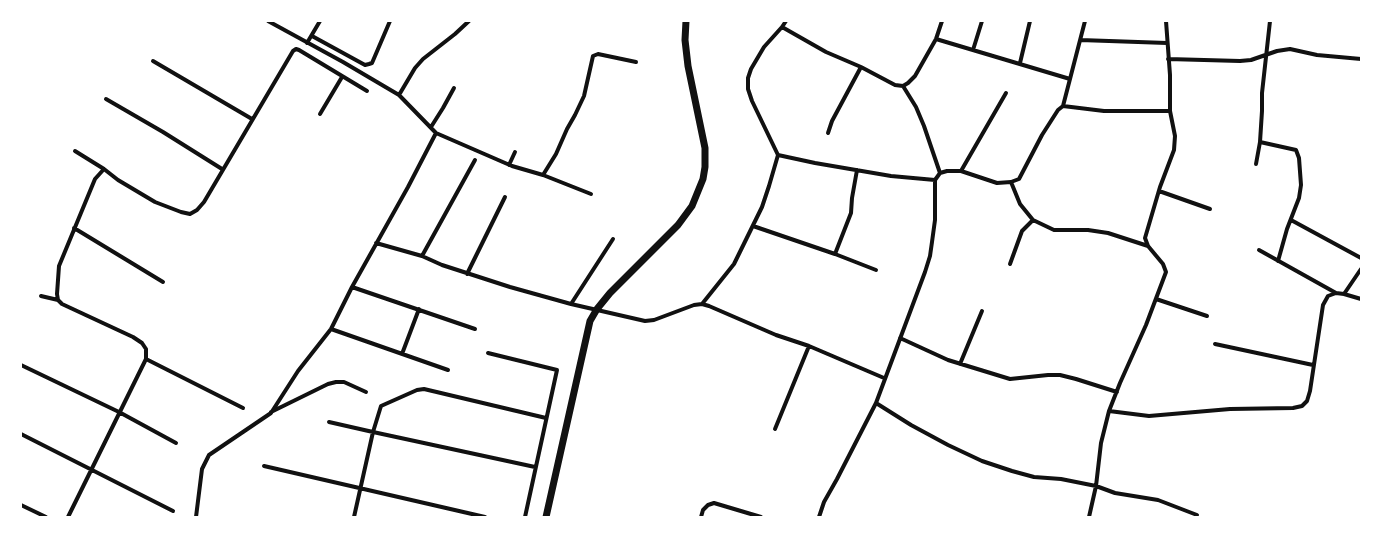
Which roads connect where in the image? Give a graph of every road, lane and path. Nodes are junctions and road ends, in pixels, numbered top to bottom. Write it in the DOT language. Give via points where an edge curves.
graph roads {
  1 [pos="268,21"];
  2 [pos="320,21"];
  3 [pos="390,21"];
  4 [pos="469,21"];
  5 [pos="686,21"];
  6 [pos="786,21"];
  7 [pos="942,21"];
  8 [pos="982,21"];
  9 [pos="1030,21"];
  10 [pos="1085,21"];
  11 [pos="1166,21"];
  12 [pos="1270,21"];
  13 [pos="782,27"];
  14 [pos="312,36"];
  15 [pos="936,39"];
  16 [pos="1080,40"];
  17 [pos="307,43"];
  18 [pos="1167,43"];
  19 [pos="973,50"];
  20 [pos="1266,55"];
  21 [pos="1168,59"];
  22 [pos="1361,59"];
  23 [pos="153,61"];
  24 [pos="636,62"];
  25 [pos="1020,63"];
  26 [pos="861,67"];
  27 [pos="342,77"];
  28 [pos="1070,79"];
  29 [pos="903,86"];
  30 [pos="454,88"];
  31 [pos="367,91"];
  32 [pos="1006,93"];
  33 [pos="399,95"];
  34 [pos="106,99"];
  35 [pos="1063,106"];
  36 [pos="1170,111"];
  37 [pos="320,114"];
  38 [pos="252,119"];
  39 [pos="430,127"];
  40 [pos="436,132"];
  41 [pos="828,132"];
  42 [pos="1260,142"];
  43 [pos="75,151"];
  44 [pos="515,152"];
  45 [pos="778,155"];
  46 [pos="475,160"];
  47 [pos="509,164"];
  48 [pos="1256,164"];
  49 [pos="104,169"];
  50 [pos="222,169"];
  51 [pos="857,170"];
  52 [pos="961,171"];
  53 [pos="940,173"];
  54 [pos="543,175"];
  55 [pos="935,180"];
  56 [pos="1011,182"];
  57 [pos="1159,192"];
  58 [pos="591,194"];
  59 [pos="505,197"];
  60 [pos="1210,209"];
  61 [pos="1033,220"];
  62 [pos="1291,220"];
  63 [pos="753,226"];
  64 [pos="74,228"];
  65 [pos="613,239"];
  66 [pos="376,243"];
  67 [pos="1148,246"];
  68 [pos="1259,250"];
  69 [pos="835,254"];
  70 [pos="422,256"];
  71 [pos="1361,258"];
  72 [pos="1278,261"];
  73 [pos="1010,264"];
  74 [pos="1361,269"];
  75 [pos="876,270"];
  76 [pos="467,274"];
  77 [pos="163,282"];
  78 [pos="352,287"];
  79 [pos="1336,293"];
  80 [pos="1344,294"];
  81 [pos="41,296"];
  82 [pos="1156,299"];
  83 [pos="1361,299"];
  84 [pos="58,300"];
  85 [pos="571,304"];
  86 [pos="702,304"];
  87 [pos="419,309"];
  88 [pos="597,309"];
  89 [pos="982,311"];
  90 [pos="1207,316"];
  91 [pos="331,329"];
  92 [pos="475,329"];
  93 [pos="900,338"];
  94 [pos="1215,344"];
  95 [pos="809,346"];
  96 [pos="488,353"];
  97 [pos="402,354"];
  98 [pos="146,359"];
  99 [pos="960,364"];
  100 [pos="1313,365"];
  101 [pos="21,366"];
  102 [pos="448,370"];
  103 [pos="884,378"];
  104 [pos="366,392"];
  105 [pos="1117,392"];
  106 [pos="876,403"];
  107 [pos="243,408"];
  108 [pos="1109,411"];
  109 [pos="119,412"];
  110 [pos="271,413"];
  111 [pos="546,418"];
  112 [pos="329,422"];
  113 [pos="775,429"];
  114 [pos="373,432"];
  115 [pos="21,434"];
  116 [pos="176,443"];
  117 [pos="264,466"];
  118 [pos="535,467"];
  119 [pos="92,469"];
  120 [pos="1096,486"];
  121 [pos="361,488"];
  122 [pos="21,505"];
  123 [pos="173,511"];
  124 [pos="1197,515"];
  125 [pos="46,517"];
  126 [pos="68,517"];
  127 [pos="196,517"];
  128 [pos="354,517"];
  129 [pos="485,517"];
  130 [pos="525,517"];
  131 [pos="546,517"];
  132 [pos="701,517"];
  133 [pos="760,517"];
  134 [pos="819,517"];
  135 [pos="1089,517"];
  1 -- 17 [label="street"];
  2 -- 14 [label="street"];
  3 -- 14 [label="street" via="372,63 369,64"];
  4 -- 33 [label="street" via="423,59"];
  5 -- 88 [label="street" via="687,60 705,148 703,179 692,206 678,225"];
  6 -- 13 [label="street"];
  7 -- 15 [label="street"];
  8 -- 19 [label="street"];
  9 -- 25 [label="street"];
  10 -- 16 [label="street"];
  11 -- 18 [label="street"];
  12 -- 20 [label="street"];
  13 -- 26 [label="street" via="826,52"];
  13 -- 45 [label="street" via="764,47 748,78 752,101"];
  14 -- 17 [label="street"];
  15 -- 19 [label="street"];
  15 -- 29 [label="street" via="915,76"];
  16 -- 18 [label="street"];
  16 -- 28 [label="street"];
  17 -- 33 [label="street"];
  18 -- 21 [label="street"];
  19 -- 25 [label="street"];
  20 -- 21 [label="street" via="1240,62"];
  20 -- 22 [label="street" via="1290,49 1317,55"];
  20 -- 42 [label="street"];
  21 -- 36 [label="street"];
  23 -- 38 [label="street"];
  24 -- 54 [label="street" via="603,54 593,56 584,96"];
  25 -- 28 [label="street"];
  26 -- 29 [label="street" via="895,85"];
  26 -- 41 [label="street"];
  27 -- 31 [label="street"];
  27 -- 37 [label="street"];
  27 -- 38 [label="street" via="296,49"];
  28 -- 35 [label="street"];
  29 -- 53 [label="street" via="916,107"];
  30 -- 39 [label="street"];
  32 -- 52 [label="street"];
  33 -- 39 [label="street"];
  34 -- 50 [label="street"];
  35 -- 36 [label="street" via="1104,111"];
  35 -- 56 [label="street" via="1042,135 1019,179"];
  36 -- 57 [label="street" via="1175,136 1174,150"];
  38 -- 50 [label="street"];
  39 -- 40 [label="street"];
  40 -- 47 [label="street"];
  40 -- 66 [label="street"];
  42 -- 48 [label="street"];
  42 -- 62 [label="street" via="1290,148 1297,152 1300,193"];
  43 -- 49 [label="street"];
  44 -- 47 [label="street"];
  45 -- 51 [label="street"];
  45 -- 63 [label="street" via="762,207"];
  46 -- 70 [label="street"];
  47 -- 54 [label="street"];
  49 -- 50 [label="street" via="156,202 190,214 204,202"];
  49 -- 64 [label="street" via="95,179"];
  51 -- 55 [label="street"];
  51 -- 69 [label="street" via="851,213"];
  52 -- 53 [label="street"];
  52 -- 56 [label="street" via="996,183"];
  53 -- 55 [label="street"];
  54 -- 58 [label="street"];
  55 -- 93 [label="street" via="935,220 930,256"];
  56 -- 61 [label="street" via="1020,204"];
  57 -- 60 [label="street"];
  57 -- 67 [label="street" via="1145,238"];
  59 -- 76 [label="street"];
  61 -- 67 [label="street" via="1054,230 1108,233"];
  61 -- 73 [label="street" via="1022,231"];
  62 -- 71 [label="street"];
  62 -- 72 [label="street"];
  63 -- 69 [label="street"];
  63 -- 86 [label="street" via="734,264"];
  64 -- 77 [label="street"];
  64 -- 84 [label="street" via="59,266"];
  65 -- 85 [label="street"];
  66 -- 70 [label="street"];
  66 -- 78 [label="street"];
  67 -- 82 [label="street" via="1163,264 1166,272"];
  68 -- 72 [label="street"];
  69 -- 75 [label="street"];
  70 -- 76 [label="street"];
  72 -- 79 [label="street"];
  74 -- 80 [label="street"];
  76 -- 85 [label="street"];
  78 -- 87 [label="street"];
  78 -- 91 [label="street"];
  79 -- 80 [label="street"];
  79 -- 100 [label="street" via="1328,296 1323,305"];
  80 -- 83 [label="street"];
  81 -- 84 [label="street"];
  82 -- 90 [label="street"];
  82 -- 105 [label="street"];
  84 -- 98 [label="street" via="142,342 146,349"];
  85 -- 88 [label="street"];
  86 -- 88 [label="street" via="646,321"];
  86 -- 95 [label="street"];
  87 -- 92 [label="street"];
  87 -- 97 [label="street"];
  88 -- 131 [label="street" via="590,321 584,343"];
  89 -- 99 [label="street"];
  91 -- 97 [label="street"];
  91 -- 110 [label="street" via="298,371"];
  93 -- 99 [label="street"];
  93 -- 103 [label="street"];
  94 -- 100 [label="street"];
  95 -- 103 [label="street"];
  95 -- 113 [label="street"];
  96 -- 111 [label="street" via="557,370"];
  97 -- 102 [label="street"];
  98 -- 107 [label="street"];
  98 -- 109 [label="street"];
  99 -- 105 [label="street" via="1010,379 1060,375"];
  100 -- 108 [label="street" via="1307,402 1294,408 1230,409 1149,416"];
  101 -- 109 [label="street"];
  103 -- 106 [label="street"];
  104 -- 110 [label="street" via="344,382 336,382"];
  105 -- 108 [label="street"];
  106 -- 120 [label="street" via="911,425 982,461 1034,476"];
  106 -- 134 [label="street" via="824,502"];
  108 -- 120 [label="street" via="1101,443"];
  109 -- 116 [label="street"];
  109 -- 119 [label="street"];
  110 -- 127 [label="street" via="209,455 202,469"];
  111 -- 114 [label="street" via="424,389 381,406"];
  111 -- 118 [label="street"];
  112 -- 114 [label="street"];
  114 -- 118 [label="street"];
  114 -- 121 [label="street"];
  115 -- 119 [label="street"];
  117 -- 121 [label="street"];
  118 -- 130 [label="street"];
  119 -- 123 [label="street"];
  119 -- 126 [label="street"];
  120 -- 124 [label="street" via="1115,493 1158,500"];
  120 -- 135 [label="street"];
  121 -- 128 [label="street"];
  121 -- 129 [label="street"];
  122 -- 125 [label="street"];
  132 -- 133 [label="street" via="708,504 714,504"];
}
